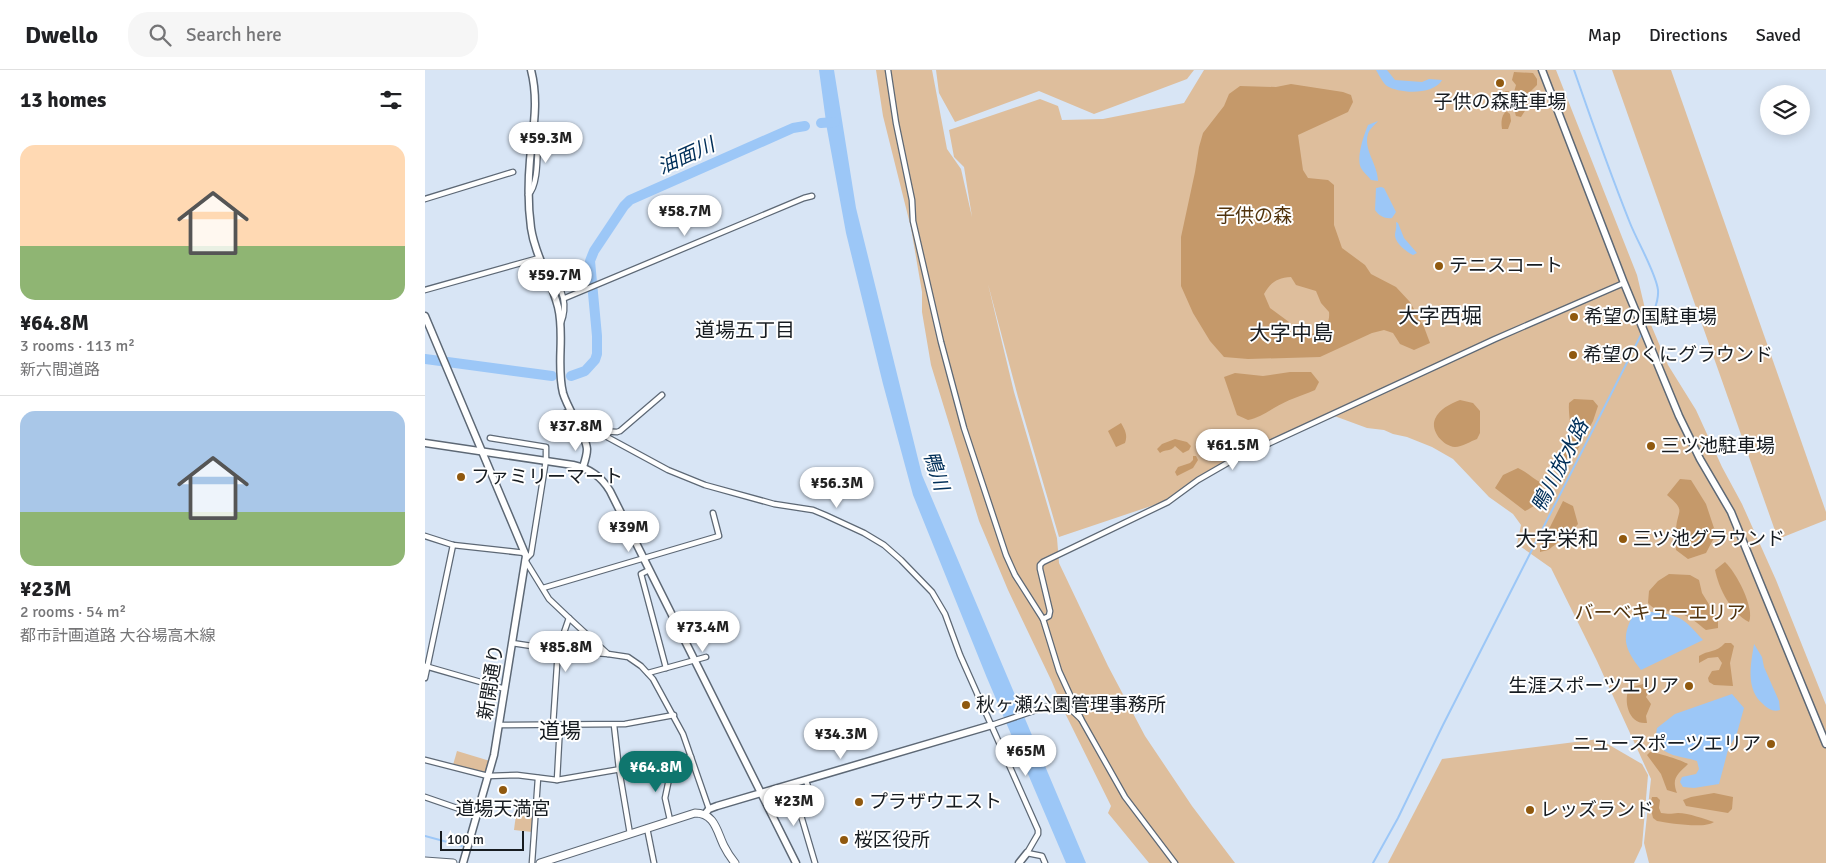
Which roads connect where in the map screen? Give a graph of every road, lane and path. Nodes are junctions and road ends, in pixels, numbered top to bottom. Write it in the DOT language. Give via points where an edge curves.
graph roads {
  1 [pos="531,70"];
  2 [pos="887,70"];
  3 [pos="1542,70"];
  4 [pos="513,172"];
  5 [pos="812,196"];
  6 [pos="425,199"];
  7 [pos="539,258"];
  8 [pos="549,279"];
  9 [pos="1624,282"];
  10 [pos="425,290"];
  11 [pos="565,298"];
  12 [pos="425,317"];
  13 [pos="561,323"];
  14 [pos="663,395"];
  15 [pos="569,411"];
  16 [pos="550,415"];
  17 [pos="597,431"];
  18 [pos="581,435"];
  19 [pos="490,438"];
  20 [pos="425,442"];
  21 [pos="481,450"];
  22 [pos="546,460"];
  23 [pos="583,467"];
  24 [pos="713,513"];
  25 [pos="425,536"];
  26 [pos="453,545"];
  27 [pos="525,557"];
  28 [pos="643,559"];
  29 [pos="649,570"];
  30 [pos="543,588"];
  31 [pos="569,618"];
  32 [pos="1043,619"];
  33 [pos="512,643"];
  34 [pos="558,650"];
  35 [pos="607,654"];
  36 [pos="706,656"];
  37 [pos="695,660"];
  38 [pos="427,666"];
  39 [pos="667,668"];
  40 [pos="648,673"];
  41 [pos="425,678"];
  42 [pos="505,689"];
  43 [pos="674,715"];
  44 [pos="1081,718"];
  45 [pos="499,725"];
  46 [pos="553,725"];
  47 [pos="560,725"];
  48 [pos="614,725"];
  49 [pos="993,725"];
  50 [pos="1826,744"];
  51 [pos="691,757"];
  52 [pos="425,760"];
  53 [pos="665,762"];
  54 [pos="619,770"];
  55 [pos="488,776"];
  56 [pos="538,778"];
  57 [pos="557,780"];
  58 [pos="807,781"];
  59 [pos="792,785"];
  60 [pos="809,789"];
  61 [pos="761,794"];
  62 [pos="425,797"];
  63 [pos="707,812"];
  64 [pos="477,815"];
  65 [pos="670,820"];
  66 [pos="647,828"];
  67 [pos="630,834"];
  68 [pos="1027,853"];
  69 [pos="429,862"];
  70 [pos="453,863"];
  71 [pos="463,863"];
  72 [pos="532,863"];
  73 [pos="540,863"];
  74 [pos="653,863"];
  75 [pos="735,863"];
  76 [pos="797,863"];
  77 [pos="815,863"];
  78 [pos="1019,863"];
  79 [pos="1045,863"];
  80 [pos="1175,863"];
  1 -- 7 [label="street" via="535,94 528,178 531,229"];
  2 -- 32 [label="street" via="912,200 913,221 960,413 1006,555"];
  3 -- 9 [label="street"];
  4 -- 6 [label="street"];
  5 -- 11 [label="street"];
  7 -- 8 [label="street"];
  7 -- 10 [label="street"];
  8 -- 11 [label="street"];
  8 -- 13 [label="street"];
  9 -- 32 [label="street" via="1237,458 1205,475 1168,502 1047,560 1040,565 1050,611 1049,616"];
  9 -- 50 [label="street" via="1692,444 1731,512"];
  11 -- 13 [label="street"];
  12 -- 21 [label="street"];
  13 -- 15 [label="street" via="561,380"];
  14 -- 17 [label="street" via="620,431"];
  15 -- 16 [label="street" via="559,416"];
  15 -- 18 [label="street"];
  17 -- 18 [label="street"];
  17 -- 49 [label="street" via="661,466 705,485 774,504 813,510 864,533 884,546 932,592 945,614 960,655"];
  18 -- 23 [label="street" via="587,450"];
  19 -- 22 [label="street" via="546,447"];
  20 -- 21 [label="street"];
  21 -- 22 [label="street"];
  21 -- 27 [label="street"];
  22 -- 23 [label="street"];
  22 -- 27 [label="street" via="531,554"];
  23 -- 28 [label="street" via="606,484"];
  24 -- 28 [label="street" via="719,536"];
  25 -- 26 [label="street"];
  26 -- 27 [label="street"];
  26 -- 38 [label="street"];
  27 -- 30 [label="street"];
  27 -- 33 [label="street, 新開通り"];
  28 -- 29 [label="street"];
  28 -- 30 [label="street"];
  29 -- 37 [label="street"];
  29 -- 39 [label="street" via="641,574"];
  30 -- 31 [label="street" via="549,599"];
  31 -- 34 [label="street"];
  31 -- 35 [label="street"];
  32 -- 44 [label="street" via="1061,677"];
  33 -- 34 [label="street"];
  33 -- 42 [label="street, 新開通り"];
  34 -- 35 [label="street"];
  34 -- 46 [label="street"];
  35 -- 40 [label="street" via="628,657"];
  36 -- 37 [label="street"];
  37 -- 39 [label="street"];
  37 -- 61 [label="street"];
  38 -- 41 [label="street"];
  38 -- 42 [label="street"];
  39 -- 40 [label="street"];
  40 -- 43 [label="street"];
  42 -- 45 [label="street, 新開通り"];
  43 -- 48 [label="street"];
  43 -- 51 [label="street"];
  44 -- 49 [label="street" via="1063,702"];
  44 -- 80 [label="street" via="1125,796"];
  45 -- 46 [label="street"];
  45 -- 55 [label="street, 新開通り"];
  46 -- 47 [label="street"];
  47 -- 48 [label="street"];
  47 -- 57 [label="street"];
  48 -- 54 [label="street"];
  49 -- 58 [label="street"];
  49 -- 68 [label="street" via="1038,830"];
  51 -- 53 [label="street"];
  51 -- 63 [label="street"];
  52 -- 55 [label="street"];
  53 -- 54 [label="street"];
  53 -- 65 [label="street" via="669,779 665,798"];
  54 -- 57 [label="street"];
  54 -- 67 [label="street"];
  55 -- 56 [label="street"];
  55 -- 64 [label="street, 新開通り"];
  56 -- 57 [label="street"];
  56 -- 72 [label="street"];
  58 -- 59 [label="street"];
  58 -- 60 [label="street"];
  59 -- 61 [label="street"];
  59 -- 77 [label="street"];
  61 -- 63 [label="street"];
  61 -- 76 [label="street"];
  62 -- 64 [label="street"];
  63 -- 65 [label="main road"];
  63 -- 75 [label="main road"];
  64 -- 71 [label="street, 新開通り"];
  65 -- 66 [label="main road"];
  66 -- 67 [label="main road"];
  66 -- 74 [label="street"];
  67 -- 73 [label="main road"];
  68 -- 78 [label="street"];
  68 -- 79 [label="street" via="1042,856"];
  69 -- 70 [label="main road"];
}
